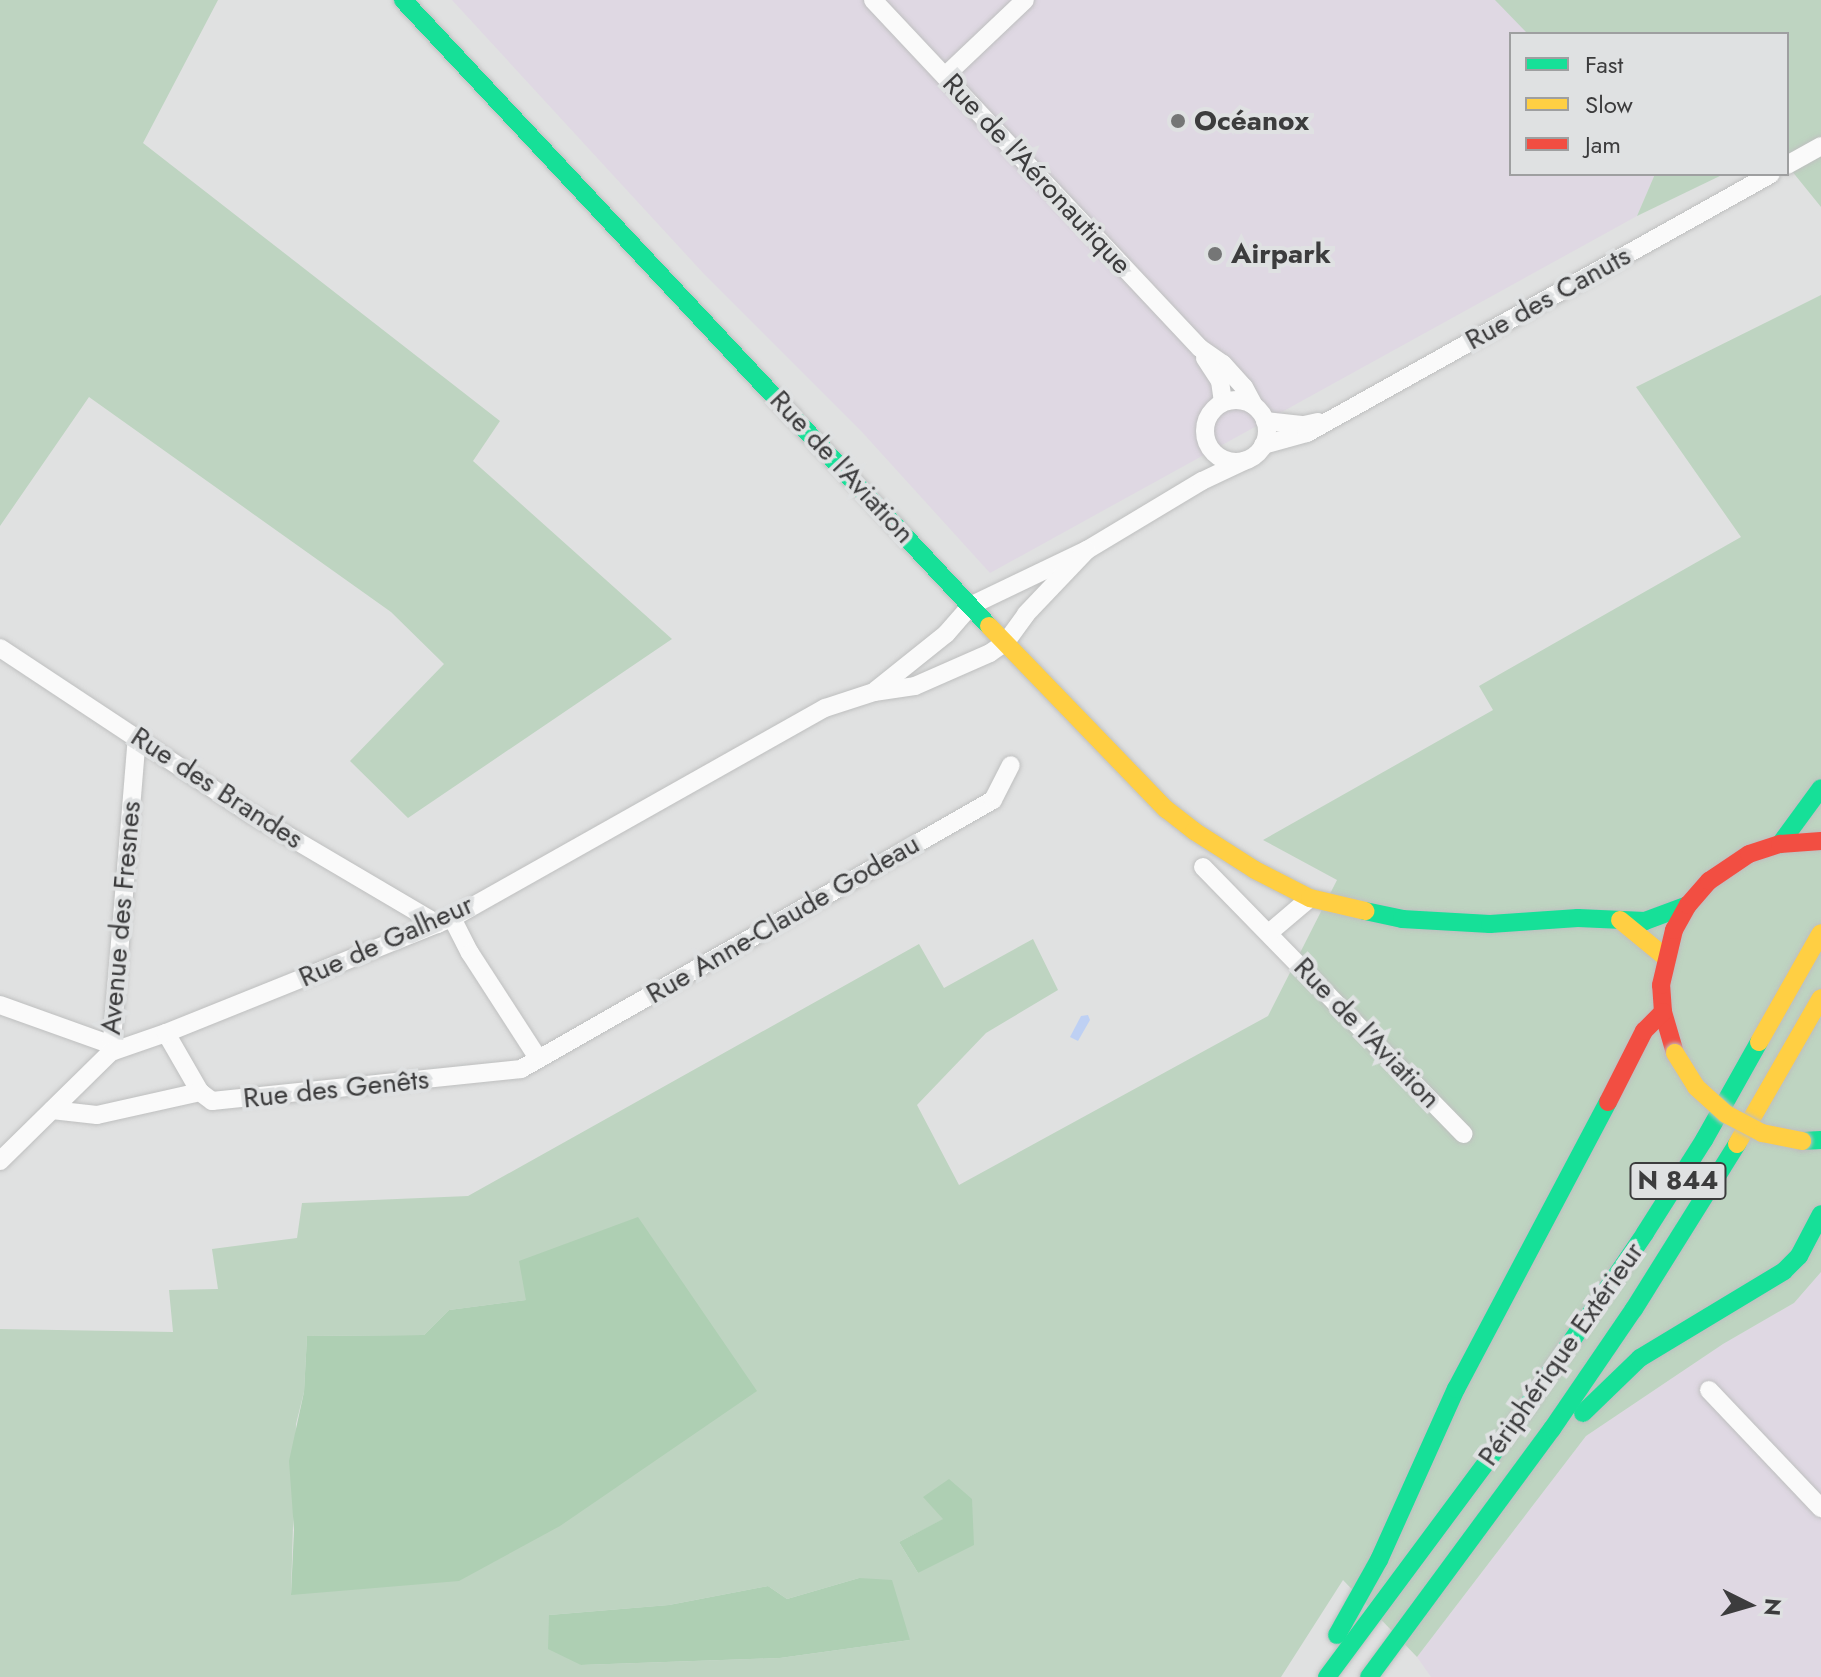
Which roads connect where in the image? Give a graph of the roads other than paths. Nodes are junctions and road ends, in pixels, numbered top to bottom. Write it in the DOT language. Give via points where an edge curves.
graph roads {
  1 [pos="403,0"];
  2 [pos="873,0"];
  3 [pos="1025,0"];
  4 [pos="945,76"];
  5 [pos="1821,146"];
  6 [pos="1789,164"];
  7 [pos="1767,176"];
  8 [pos="1200,348"];
  9 [pos="1223,402"];
  10 [pos="1254,406"];
  11 [pos="1324,420"];
  12 [pos="1265,421"];
  13 [pos="1263,445"];
  14 [pos="1244,461"];
  15 [pos="1087,550"];
  16 [pos="970,606"];
  17 [pos="1006,642"];
  18 [pos="0,648"];
  19 [pos="874,692"];
  20 [pos="137,737"];
  21 [pos="1011,765"];
  22 [pos="1821,788"];
  23 [pos="1821,841"];
  24 [pos="1780,844"];
  25 [pos="1203,867"];
  26 [pos="1310,898"];
  27 [pos="1688,905"];
  28 [pos="1620,920"];
  29 [pos="445,921"];
  30 [pos="1270,932"];
  31 [pos="1821,933"];
  32 [pos="1665,957"];
  33 [pos="1821,998"];
  34 [pos="0,1005"];
  35 [pos="1663,1012"];
  36 [pos="166,1033"];
  37 [pos="110,1048"];
  38 [pos="538,1058"];
  39 [pos="200,1092"];
  40 [pos="52,1110"];
  41 [pos="1464,1134"];
  42 [pos="1812,1141"];
  43 [pos="0,1161"];
  44 [pos="1821,1214"];
  45 [pos="1709,1390"];
  46 [pos="1552,1429"];
  47 [pos="1821,1508"];
  48 [pos="1308,1677"];
  49 [pos="1327,1677"];
  50 [pos="1369,1677"];
  1 -- 16 [label="main road, Rue de l'Aviation"];
  2 -- 4 [label="street, Rue de l'Aéronautique"];
  3 -- 4 [label="street"];
  4 -- 8 [label="street, Rue de l'Aéronautique"];
  5 -- 6 [label="street"];
  7 -- 11 [label="street, Rue des Canuts"];
  8 -- 9 [label="street, Rue de l'Aéronautique" via="1220,381"];
  8 -- 10 [label="street, Rue de l'Aéronautique" via="1223,364"];
  9 -- 10 [label="street" via="1239,400"];
  9 -- 14 [label="street" via="1206,421 1208,446 1219,458"];
  10 -- 12 [label="street"];
  11 -- 12 [label="street, Rue des Canuts" via="1304,425"];
  11 -- 13 [label="street, Rue des Canuts" via="1307,433"];
  12 -- 13 [label="street"];
  13 -- 14 [label="street"];
  14 -- 15 [label="street"];
  15 -- 16 [label="street"];
  15 -- 17 [label="street"];
  16 -- 17 [label="main road, Rue de l'Aviation"];
  16 -- 19 [label="street, Rue de Galheur" via="946,634"];
  17 -- 19 [label="street, Rue de Galheur" via="965,667 915,686"];
  17 -- 26 [label="main road, Rue de l'Aviation" via="1166,809 1220,849"];
  18 -- 20 [label="street, Rue des Brandes"];
  19 -- 29 [label="street, Rue de Galheur" via="825,708"];
  20 -- 29 [label="street, Rue des Brandes" via="251,814"];
  20 -- 37 [label="street, Avenue des Fresnes"];
  21 -- 38 [label="street, Rue Anne-Claude Godeau" via="993,800"];
  22 -- 24 [label="main road"];
  23 -- 24 [label="main road"];
  24 -- 27 [label="main road" via="1735,861"];
  25 -- 30 [label="street, Rue de l'Aviation"];
  26 -- 28 [label="main road, Rue de l'Aviation" via="1373,914 1446,923"];
  26 -- 30 [label="street, Rue de l'Aviation"];
  27 -- 28 [label="main road, Rue de l'Aviation" via="1645,921"];
  27 -- 32 [label="main road"];
  28 -- 32 [label="main road"];
  29 -- 36 [label="street, Rue de Galheur"];
  29 -- 38 [label="street"];
  30 -- 41 [label="street, Rue de l'Aviation"];
  31 -- 49 [label="main road, Périphérique Extérieur / N 844" via="1728,1100 1645,1233 1519,1418"];
  32 -- 35 [label="main road"];
  33 -- 46 [label="main road, N 844" via="1702,1202"];
  34 -- 37 [label="street"];
  35 -- 42 [label="main road, bridge" via="1675,1053 1696,1087 1726,1114 1762,1133"];
  35 -- 48 [label="main road" via="1644,1031 1456,1389 1373,1571"];
  36 -- 37 [label="street, Rue de Galheur"];
  36 -- 39 [label="street"];
  37 -- 40 [label="street, Rue de Galheur"];
  38 -- 39 [label="street, Rue des Genêts" via="521,1069 369,1086 212,1101"];
  39 -- 40 [label="street" via="97,1115"];
  40 -- 43 [label="street, Rue de Galheur"];
  44 -- 46 [label="main road" via="1799,1256 1784,1271 1640,1358 1579,1418"];
  45 -- 47 [label="street"];
  46 -- 50 [label="main road, N 844"];
}
